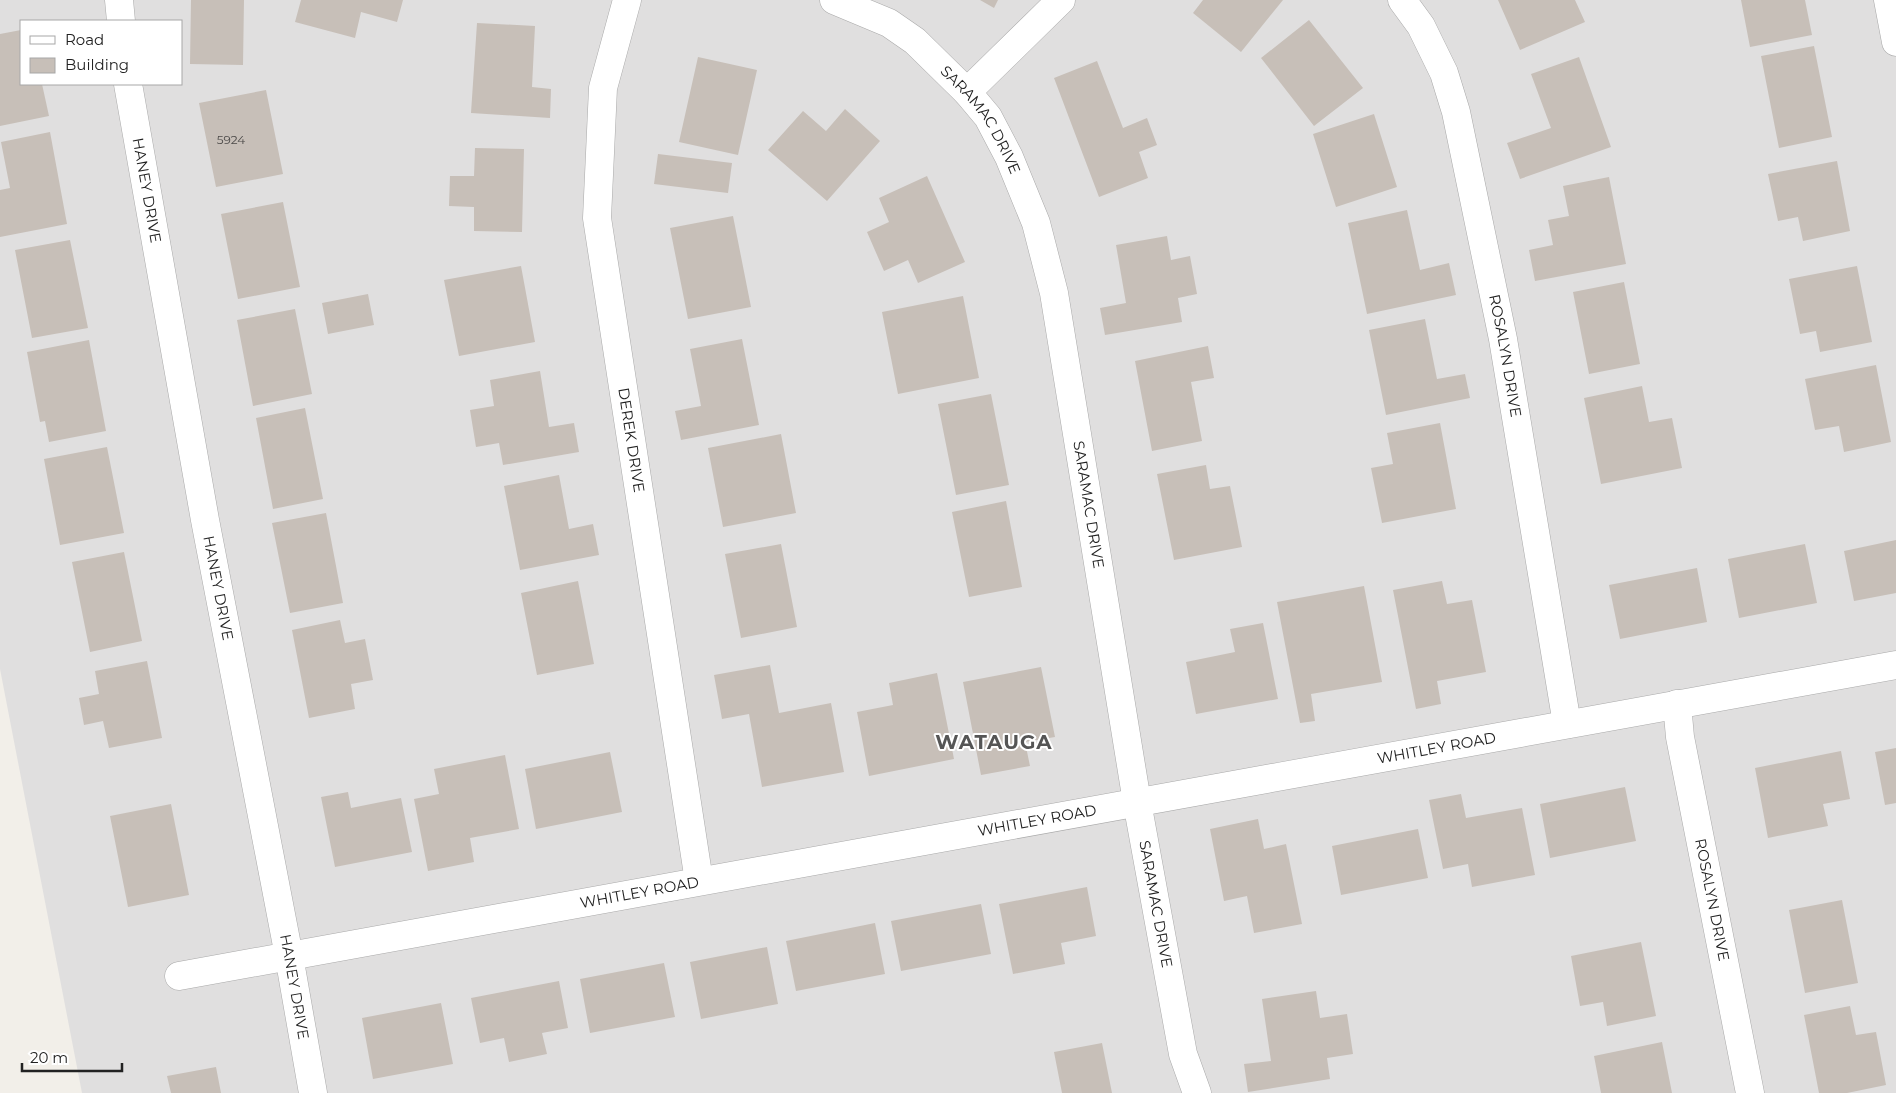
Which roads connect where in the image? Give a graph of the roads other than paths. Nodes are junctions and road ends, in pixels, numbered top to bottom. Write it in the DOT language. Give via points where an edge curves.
graph roads {
  1 [pos="119,0"];
  2 [pos="627,0"];
  3 [pos="834,0"];
  4 [pos="1061,0"];
  5 [pos="1402,0"];
  6 [pos="1888,0"];
  7 [pos="121,20"];
  8 [pos="1896,42"];
  9 [pos="128,85"];
  10 [pos="967,92"];
  11 [pos="1896,665"];
  12 [pos="1677,704"];
  13 [pos="1567,724"];
  14 [pos="1137,802"];
  15 [pos="699,881"];
  16 [pos="289,956"];
  17 [pos="179,976"];
  18 [pos="313,1093"];
  19 [pos="1197,1093"];
  20 [pos="1750,1093"];
  1 -- 7 [label="street"];
  2 -- 15 [label="street, DEREK DRIVE" via="603,88 597,218"];
  3 -- 10 [label="street, SARAMAC DRIVE" via="889,24 915,41"];
  4 -- 10 [label="street"];
  5 -- 13 [label="street, ROSALYN DRIVE" via="1421,26 1440,65 1456,112 1503,339"];
  6 -- 8 [label="street"];
  9 -- 16 [label="street, HANEY DRIVE" via="204,520"];
  10 -- 14 [label="street, SARAMAC DRIVE" via="988,117 1009,157 1036,223 1054,293"];
  11 -- 12 [label="street, WHITLEY ROAD"];
  12 -- 13 [label="street, WHITLEY ROAD"];
  12 -- 20 [label="street, ROSALYN DRIVE" via="1680,737"];
  13 -- 14 [label="street, WHITLEY ROAD"];
  14 -- 15 [label="street, WHITLEY ROAD"];
  14 -- 19 [label="street, SARAMAC DRIVE" via="1183,1054"];
  15 -- 16 [label="street, WHITLEY ROAD"];
  16 -- 17 [label="street, WHITLEY ROAD"];
  16 -- 18 [label="street, HANEY DRIVE"];
}
